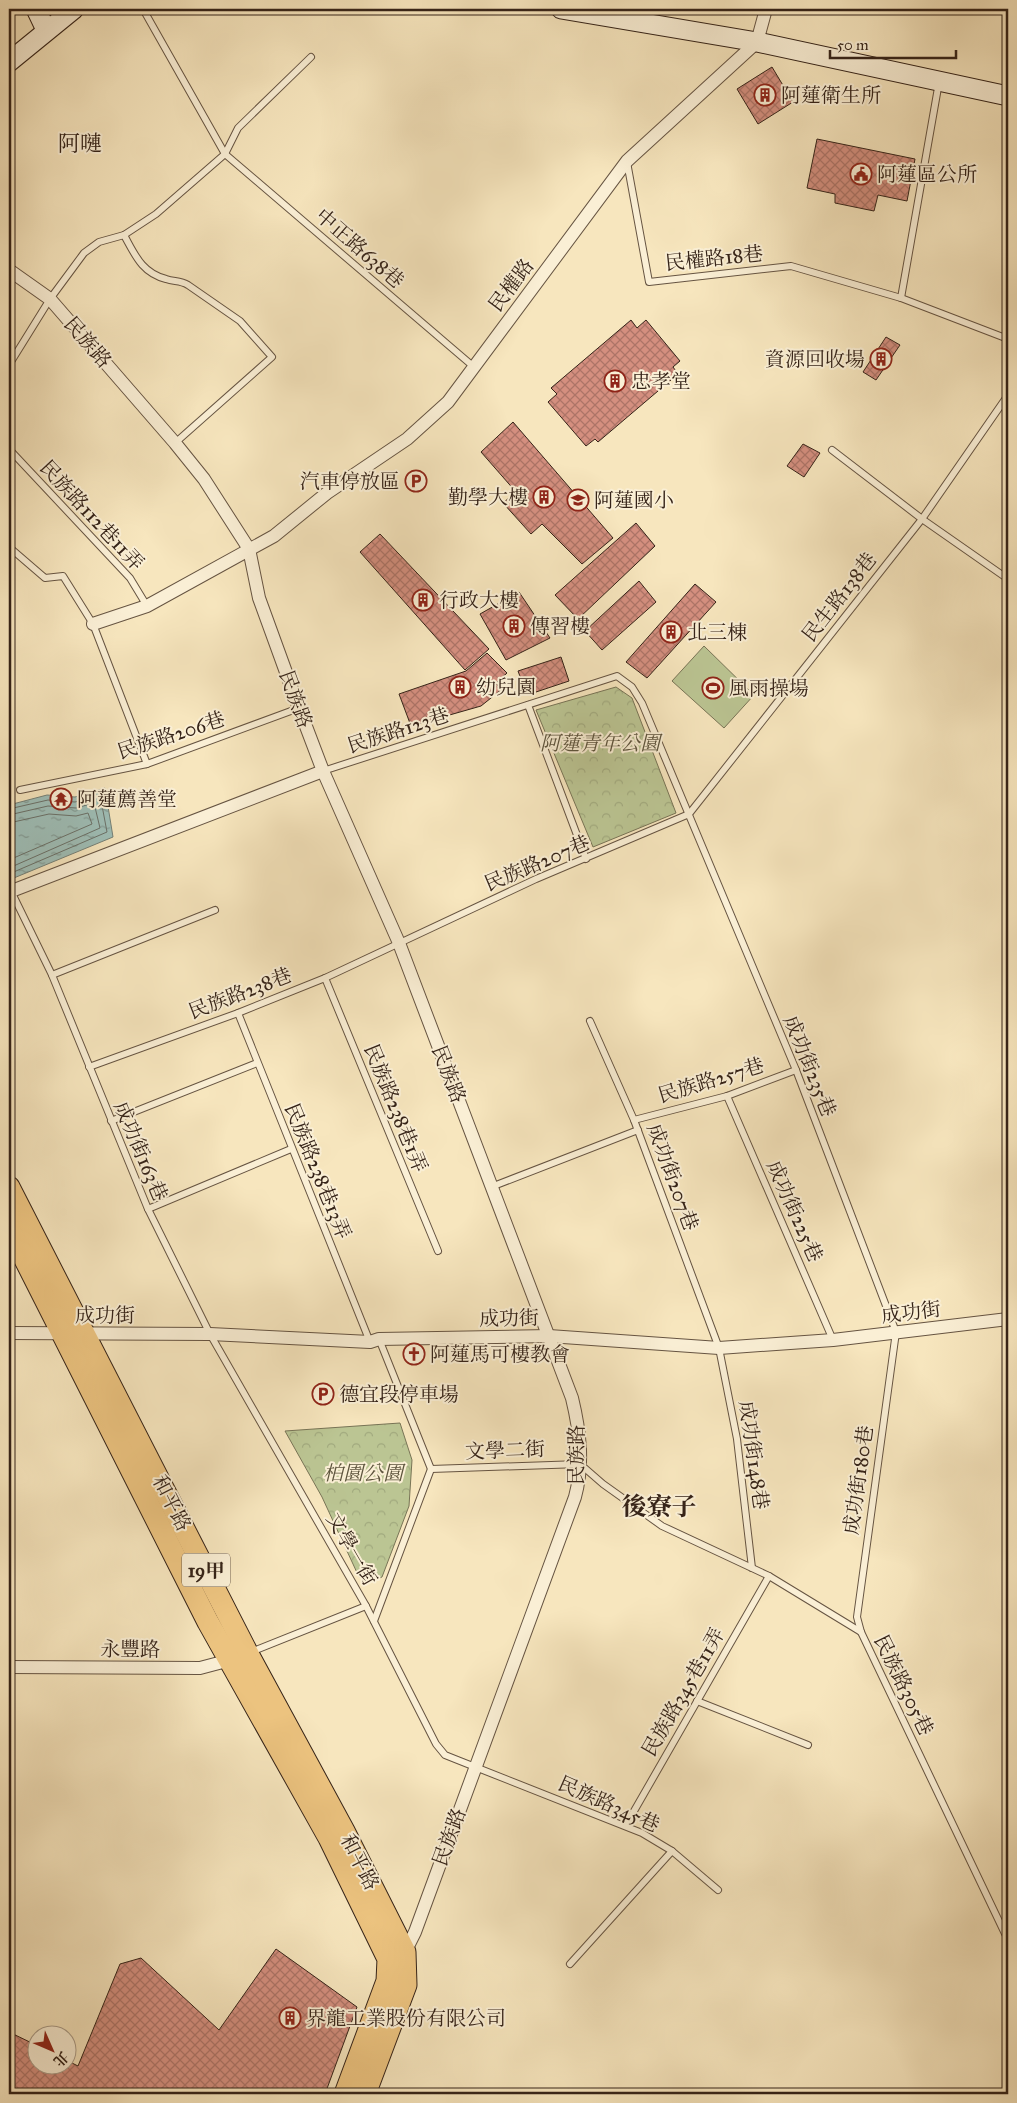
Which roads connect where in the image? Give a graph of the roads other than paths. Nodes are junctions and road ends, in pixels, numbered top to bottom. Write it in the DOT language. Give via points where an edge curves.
graph roads {
  1 [pos="36,9"];
  2 [pos="74,9"];
  3 [pos="143,9"];
  4 [pos="560,9"];
  5 [pos="766,9"];
  6 [pos="46,30"];
  7 [pos="757,42"];
  8 [pos="311,57"];
  9 [pos="9,62"];
  10 [pos="939,81"];
  11 [pos="1008,96"];
  12 [pos="225,154"];
  13 [pos="627,161"];
  14 [pos="124,235"];
  15 [pos="9,270"];
  16 [pos="901,298"];
  17 [pos="50,299"];
  18 [pos="1008,339"];
  19 [pos="9,365"];
  20 [pos="474,367"];
  21 [pos="1008,395"];
  22 [pos="175,443"];
  23 [pos="9,449"];
  24 [pos="832,450"];
  25 [pos="922,519"];
  26 [pos="9,548"];
  27 [pos="249,549"];
  28 [pos="1008,579"];
  29 [pos="147,606"];
  30 [pos="93,624"];
  31 [pos="528,705"];
  32 [pos="299,708"];
  33 [pos="147,764"];
  34 [pos="323,771"];
  35 [pos="20,790"];
  36 [pos="689,814"];
  37 [pos="586,859"];
  38 [pos="10,892"];
  39 [pos="214,910"];
  40 [pos="400,943"];
  41 [pos="52,976"];
  42 [pos="325,978"];
  43 [pos="238,1013"];
  44 [pos="590,1021"];
  45 [pos="257,1063"];
  46 [pos="89,1067"];
  47 [pos="796,1070"];
  48 [pos="726,1096"];
  49 [pos="634,1120"];
  50 [pos="111,1121"];
  51 [pos="638,1130"];
  52 [pos="291,1149"];
  53 [pos="9,1187"];
  54 [pos="492,1187"];
  55 [pos="148,1209"];
  56 [pos="9,1228"];
  57 [pos="438,1251"];
  58 [pos="1008,1319"];
  59 [pos="896,1332"];
  60 [pos="9,1333"];
  61 [pos="62,1334"];
  62 [pos="86,1334"];
  63 [pos="210,1334"];
  64 [pos="549,1336"];
  65 [pos="374,1340"];
  66 [pos="833,1340"];
  67 [pos="719,1348"];
  68 [pos="580,1464"];
  69 [pos="430,1469"];
  70 [pos="752,1568"];
  71 [pos="769,1576"];
  72 [pos="366,1606"];
  73 [pos="374,1621"];
  74 [pos="861,1632"];
  75 [pos="248,1654"];
  76 [pos="228,1661"];
  77 [pos="9,1667"];
  78 [pos="697,1701"];
  79 [pos="808,1745"];
  80 [pos="475,1766"];
  81 [pos="626,1825"];
  82 [pos="672,1851"];
  83 [pos="718,1890"];
  84 [pos="1008,1940"];
  85 [pos="396,1955"];
  86 [pos="570,1964"];
  87 [pos="346,2094"];
  88 [pos="365,2094"];
  1 -- 6 [label="street"];
  2 -- 6 [label="street"];
  3 -- 12 [label="lane, 中正路638巷"];
  4 -- 7 [label="street"];
  5 -- 7 [label="street"];
  6 -- 9 [label="street"];
  7 -- 10 [label="street"];
  7 -- 13 [label="street, 民權路"];
  8 -- 12 [label="lane" via="238,128"];
  10 -- 11 [label="street"];
  10 -- 16 [label="lane"];
  12 -- 14 [label="lane" via="156,214"];
  12 -- 20 [label="lane, 中正路638巷"];
  13 -- 16 [label="lane, 民權路18巷" via="649,282 790,266"];
  13 -- 20 [label="street, 民權路"];
  14 -- 17 [label="lane" via="99,242 84,253"];
  14 -- 22 [label="lane" via="142,268 154,276 180,280 188,285 240,321 272,357"];
  15 -- 17 [label="street, 民族路"];
  16 -- 18 [label="lane"];
  17 -- 19 [label="lane"];
  17 -- 22 [label="street, 民族路"];
  20 -- 27 [label="street, 民權路" via="448,402 428,422 327,493 274,536"];
  21 -- 25 [label="lane, 民生路138巷"];
  22 -- 27 [label="street, 民族路" via="204,479"];
  23 -- 29 [label="lane, 民族路112巷11弄" via="130,578"];
  24 -- 25 [label="lane"];
  25 -- 28 [label="lane"];
  25 -- 36 [label="lane, 民生路138巷"];
  26 -- 30 [label="lane" via="45,578 63,576"];
  27 -- 29 [label="street, 民權路"];
  27 -- 32 [label="street, 民族路" via="259,598"];
  29 -- 30 [label="street, 民權路"];
  30 -- 33 [label="lane"];
  31 -- 34 [label="lane, 民族路123巷"];
  31 -- 36 [label="lane, 民族路123巷" via="617,676 632,687 642,703"];
  31 -- 37 [label="lane"];
  32 -- 33 [label="lane, 民族路206巷"];
  32 -- 34 [label="street, 民族路"];
  33 -- 35 [label="lane, 民族路206巷"];
  34 -- 38 [label="street"];
  34 -- 40 [label="street, 民族路"];
  36 -- 37 [label="lane, 民族路207巷"];
  36 -- 47 [label="lane, 成功街235巷"];
  37 -- 40 [label="lane, 民族路207巷"];
  38 -- 41 [label="lane, 成功街163巷"];
  39 -- 41 [label="lane"];
  40 -- 42 [label="lane, 民族路238巷"];
  40 -- 54 [label="street, 民族路"];
  41 -- 46 [label="lane, 成功街163巷"];
  42 -- 43 [label="lane, 民族路238巷"];
  42 -- 57 [label="lane, 民族路238巷1弄"];
  43 -- 45 [label="lane, 民族路238巷13弄"];
  43 -- 46 [label="lane, 民族路238巷"];
  44 -- 49 [label="lane, 成功街207巷"];
  45 -- 50 [label="lane"];
  45 -- 52 [label="lane, 民族路238巷13弄"];
  46 -- 50 [label="lane, 成功街163巷"];
  47 -- 48 [label="lane, 民族路257巷"];
  47 -- 59 [label="lane, 成功街235巷"];
  48 -- 49 [label="lane, 民族路257巷"];
  48 -- 66 [label="lane, 成功街225巷"];
  49 -- 51 [label="lane, 成功街207巷"];
  50 -- 55 [label="lane, 成功街163巷"];
  51 -- 54 [label="lane"];
  51 -- 67 [label="lane, 成功街207巷"];
  52 -- 55 [label="lane"];
  52 -- 65 [label="lane, 民族路238巷13弄"];
  53 -- 62 [label="main road, 和平路 / 19甲"];
  54 -- 64 [label="street, 民族路"];
  55 -- 63 [label="lane, 成功街163巷"];
  56 -- 61 [label="main road, 和平路 / 19甲"];
  58 -- 59 [label="street, 成功街"];
  59 -- 66 [label="street, 成功街"];
  59 -- 74 [label="lane, 成功街180巷" via="859,1590 857,1617"];
  60 -- 61 [label="street, 成功街"];
  61 -- 62 [label="street, 成功街"];
  61 -- 76 [label="main road, 和平路 / 19甲"];
  62 -- 63 [label="street, 成功街"];
  62 -- 75 [label="main road, 和平路 / 19甲"];
  63 -- 65 [label="street, 成功街"];
  63 -- 72 [label="lane, 文學一街"];
  64 -- 65 [label="street, 成功街"];
  64 -- 67 [label="street, 成功街"];
  64 -- 68 [label="street, 民族路" via="572,1398 580,1432"];
  65 -- 69 [label="lane"];
  66 -- 67 [label="street, 成功街"];
  67 -- 70 [label="lane, 成功街148巷" via="737,1439"];
  68 -- 69 [label="lane, 文學二街"];
  68 -- 70 [label="lane, 民族路305巷" via="662,1526"];
  68 -- 80 [label="street, 民族路" via="575,1497"];
  69 -- 73 [label="lane"];
  70 -- 71 [label="lane, 民族路305巷"];
  71 -- 74 [label="lane, 民族路305巷"];
  71 -- 78 [label="lane, 民族路345巷11弄"];
  72 -- 73 [label="lane, 文學一街"];
  72 -- 75 [label="lane"];
  73 -- 80 [label="lane, 文學一街" via="436,1744 445,1755"];
  74 -- 84 [label="lane, 民族路305巷"];
  75 -- 76 [label="street, 永豐路"];
  75 -- 85 [label="main road, 和平路 / 19甲" via="344,1831"];
  76 -- 77 [label="street, 永豐路" via="200,1668"];
  76 -- 85 [label="main road, 和平路 / 19甲"];
  78 -- 79 [label="lane"];
  78 -- 81 [label="lane, 民族路345巷11弄"];
  80 -- 81 [label="lane, 民族路345巷"];
  80 -- 85 [label="street, 民族路" via="415,1932"];
  81 -- 82 [label="lane, 民族路345巷"];
  82 -- 83 [label="lane, 民族路345巷"];
  82 -- 86 [label="lane"];
  85 -- 87 [label="main road, 民族路"];
  85 -- 88 [label="main road, 民族路 / 19甲" via="406,1985"];
}
